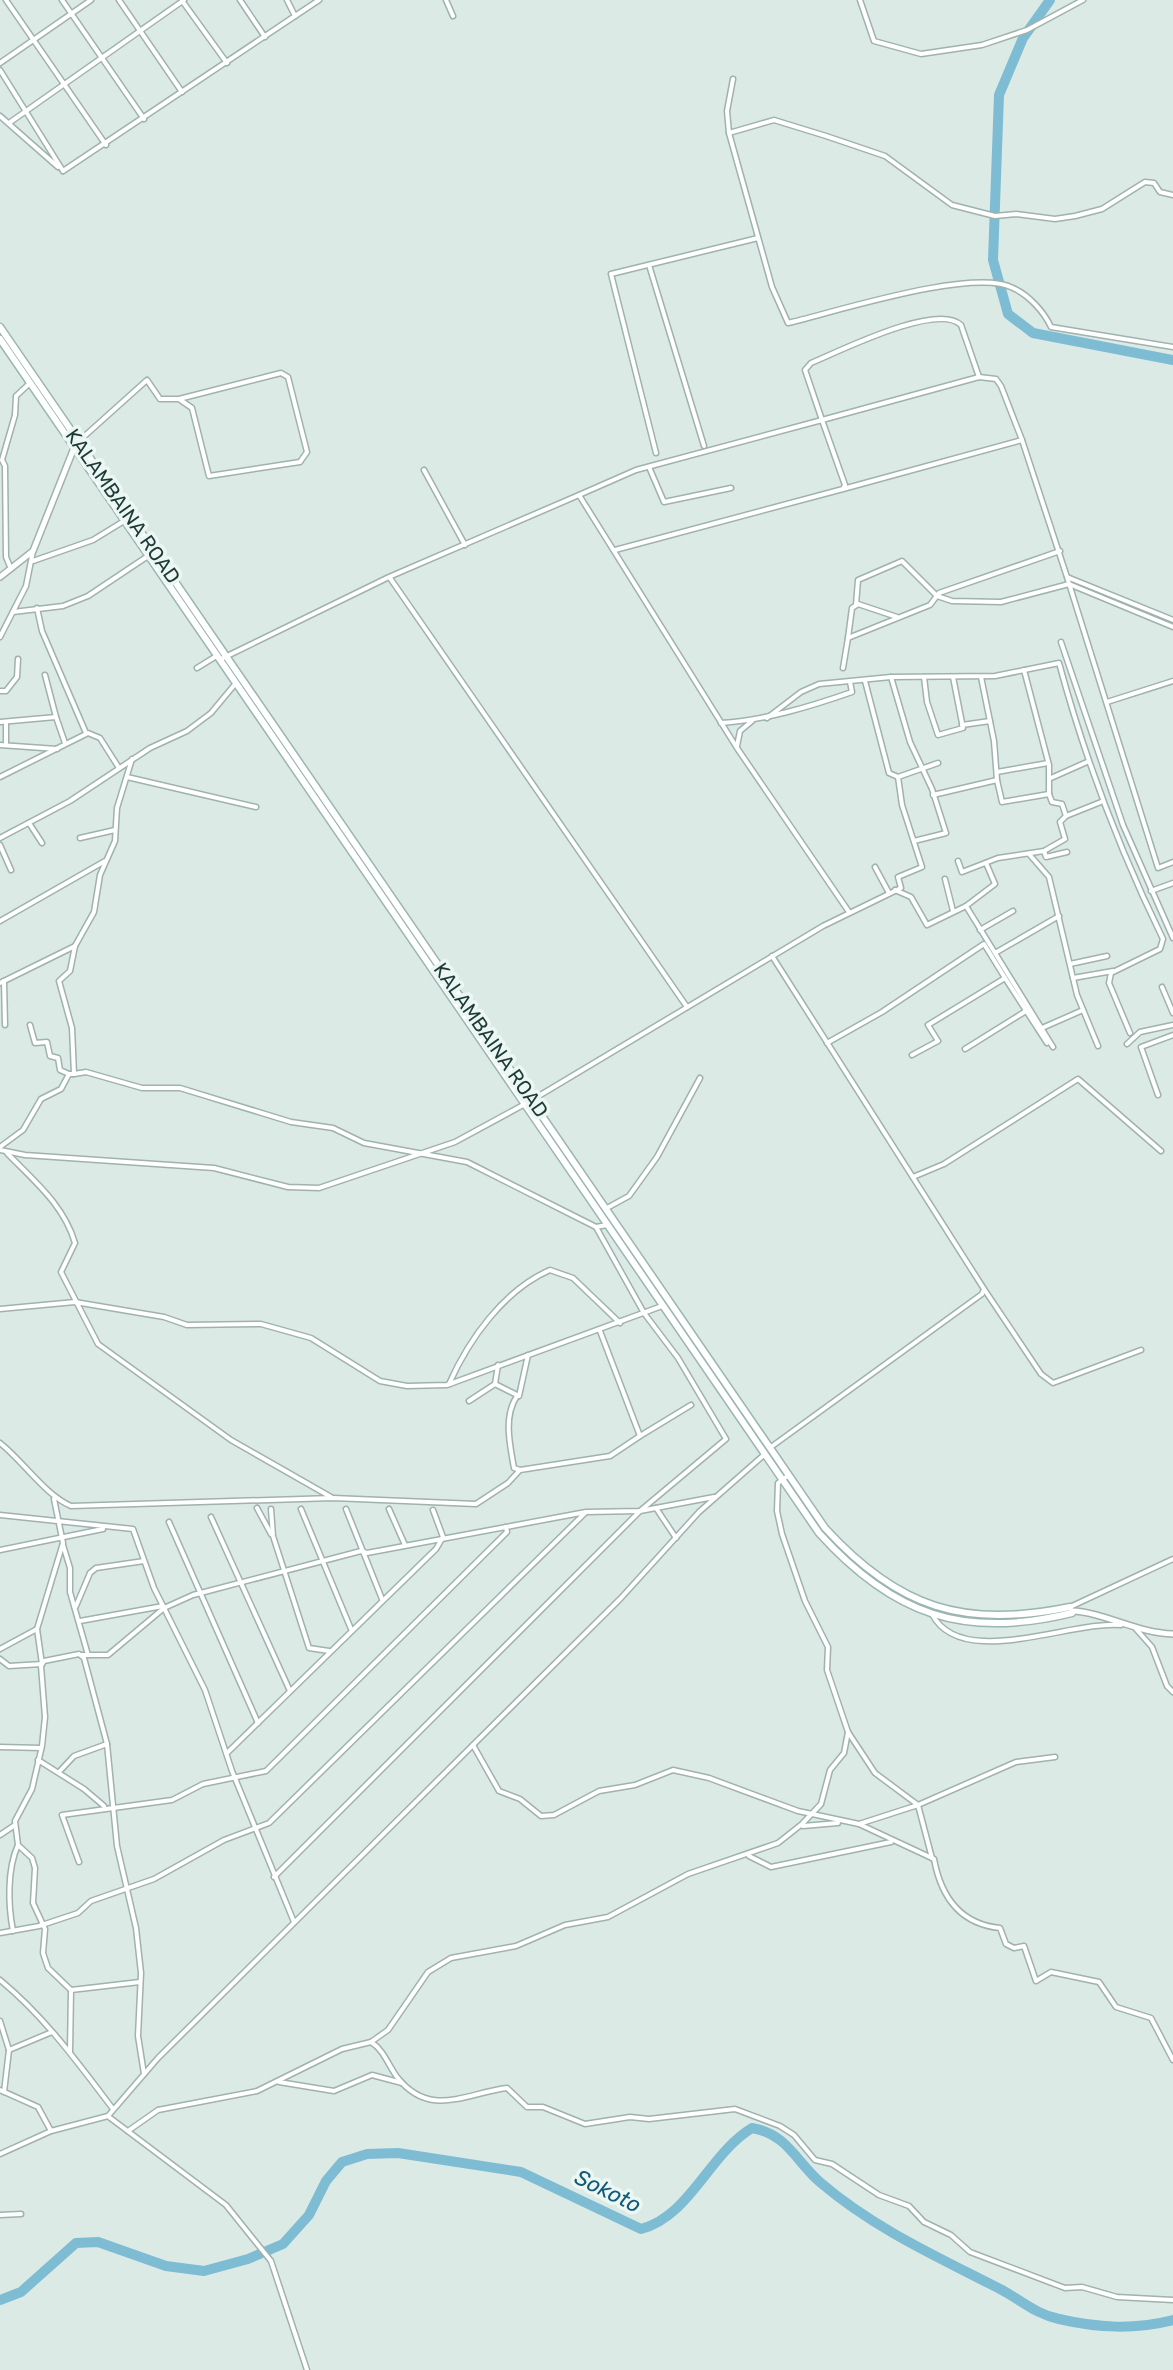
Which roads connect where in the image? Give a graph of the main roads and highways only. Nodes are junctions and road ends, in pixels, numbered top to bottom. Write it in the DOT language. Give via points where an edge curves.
graph roads {
  1 [pos="0,327"];
  2 [pos="0,339"];
  3 [pos="76,444"];
  4 [pos="222,656"];
  5 [pos="786,1478"];
  1 -- 3 [label="main road, KALAMBAINA ROAD"];
  2 -- 3 [label="main road"];
  3 -- 4 [label="main road, KALAMBAINA ROAD"];
  3 -- 4 [label="main road" via="124,521"];
  4 -- 5 [label="main road, KALAMBAINA ROAD" via="533,1100"];
  4 -- 5 [label="main road" via="524,1105"];
  5 -- 5 [label="main road, KALAMBAINA ROAD" via="819,1533 861,1576 904,1603 963,1621 1008,1623 1071,1610 964,1613 907,1596 851,1556"];
}
